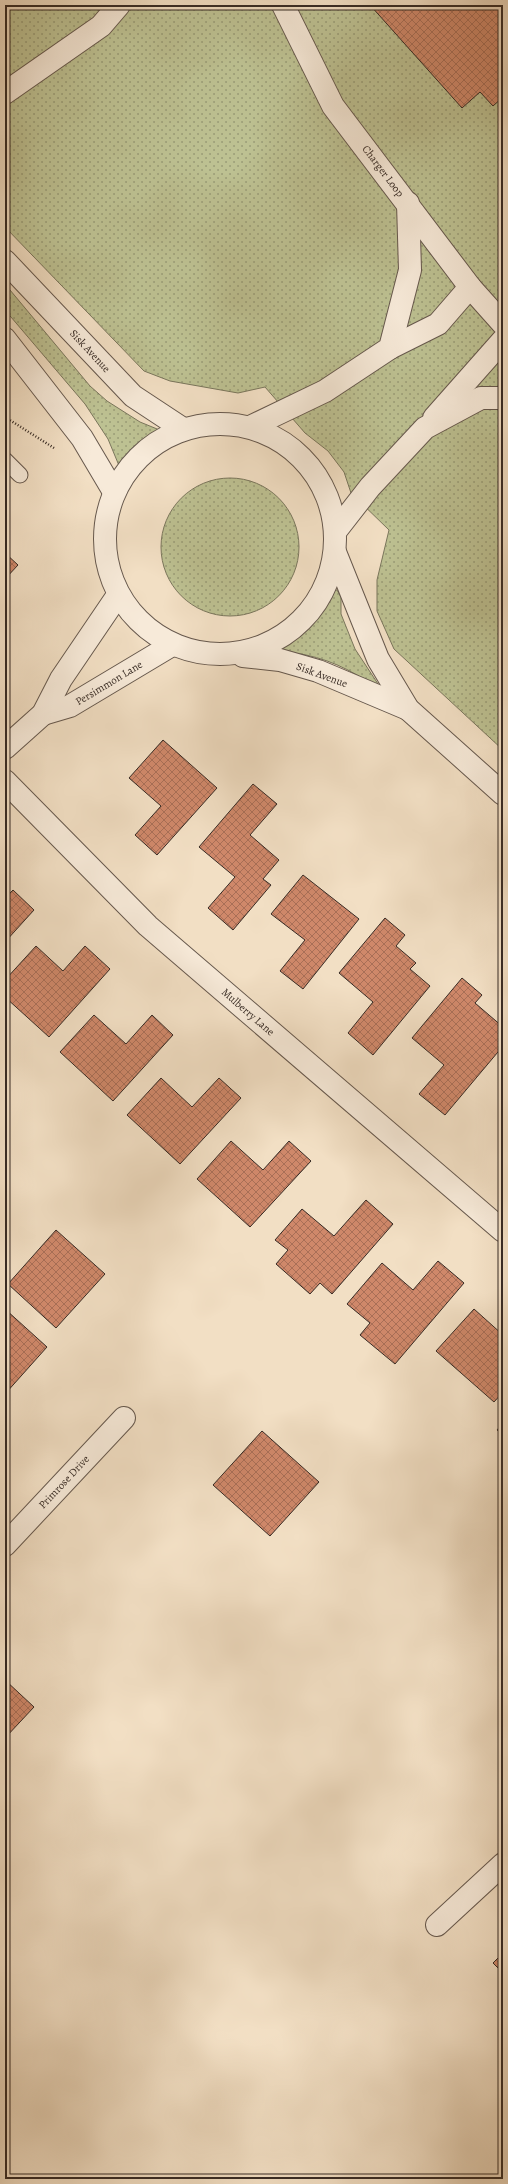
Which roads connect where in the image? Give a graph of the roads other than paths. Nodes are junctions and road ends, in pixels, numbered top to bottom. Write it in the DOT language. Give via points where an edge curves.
graph roads {
  1 [pos="118,5"];
  2 [pos="283,5"];
  3 [pos="5,93"];
  4 [pos="408,203"];
  5 [pos="5,261"];
  6 [pos="470,287"];
  7 [pos="503,324"];
  8 [pos="5,339"];
  9 [pos="503,340"];
  10 [pos="390,348"];
  11 [pos="503,398"];
  12 [pos="250,427"];
  13 [pos="425,428"];
  14 [pos="184,429"];
  15 [pos="5,460"];
  16 [pos="20,475"];
  17 [pos="114,492"];
  18 [pos="335,542"];
  19 [pos="118,595"];
  20 [pos="172,645"];
  21 [pos="232,655"];
  22 [pos="408,709"];
  23 [pos="43,714"];
  24 [pos="5,748"];
  25 [pos="5,781"];
  26 [pos="503,794"];
  27 [pos="503,1231"];
  28 [pos="124,1418"];
  29 [pos="5,1545"];
  30 [pos="503,1864"];
  31 [pos="437,1925"];
  1 -- 3 [label="street" via="101,26"];
  2 -- 4 [label="street, Charger Loop" via="334,106"];
  4 -- 6 [label="street, Charger Loop"];
  4 -- 10 [label="street" via="410,270"];
  5 -- 14 [label="street, Sisk Avenue" via="133,396"];
  6 -- 7 [label="street, Charger Loop"];
  6 -- 10 [label="street" via="438,324"];
  8 -- 17 [label="street" via="82,438"];
  9 -- 13 [label="street"];
  10 -- 12 [label="street" via="325,390"];
  11 -- 13 [label="street" via="482,398"];
  12 -- 14 [label="street, Sisk Avenue" via="217,423"];
  12 -- 18 [label="street, Sisk Avenue" via="282,442 309,466 328,497"];
  13 -- 18 [label="street" via="370,488"];
  14 -- 17 [label="street, Sisk Avenue" via="155,443 131,464"];
  15 -- 16 [label="lane"];
  17 -- 19 [label="street, Sisk Avenue" via="106,517 104,544 108,570"];
  18 -- 21 [label="street, Sisk Avenue" via="325,590 302,622 270,644"];
  18 -- 22 [label="street, Sisk Avenue" via="378,659"];
  19 -- 20 [label="street, Sisk Avenue" via="141,625"];
  19 -- 23 [label="street, Persimmon Lane" via="61,679"];
  20 -- 21 [label="street, Sisk Avenue" via="202,654"];
  20 -- 23 [label="street, Persimmon Lane" via="70,706"];
  21 -- 22 [label="street, Sisk Avenue" via="280,660 318,671"];
  22 -- 26 [label="street, Sisk Avenue"];
  23 -- 24 [label="street, Persimmon Lane"];
  25 -- 27 [label="street, Mulberry Lane" via="148,926"];
  28 -- 29 [label="street, Primrose Drive"];
  30 -- 31 [label="street"];
}
